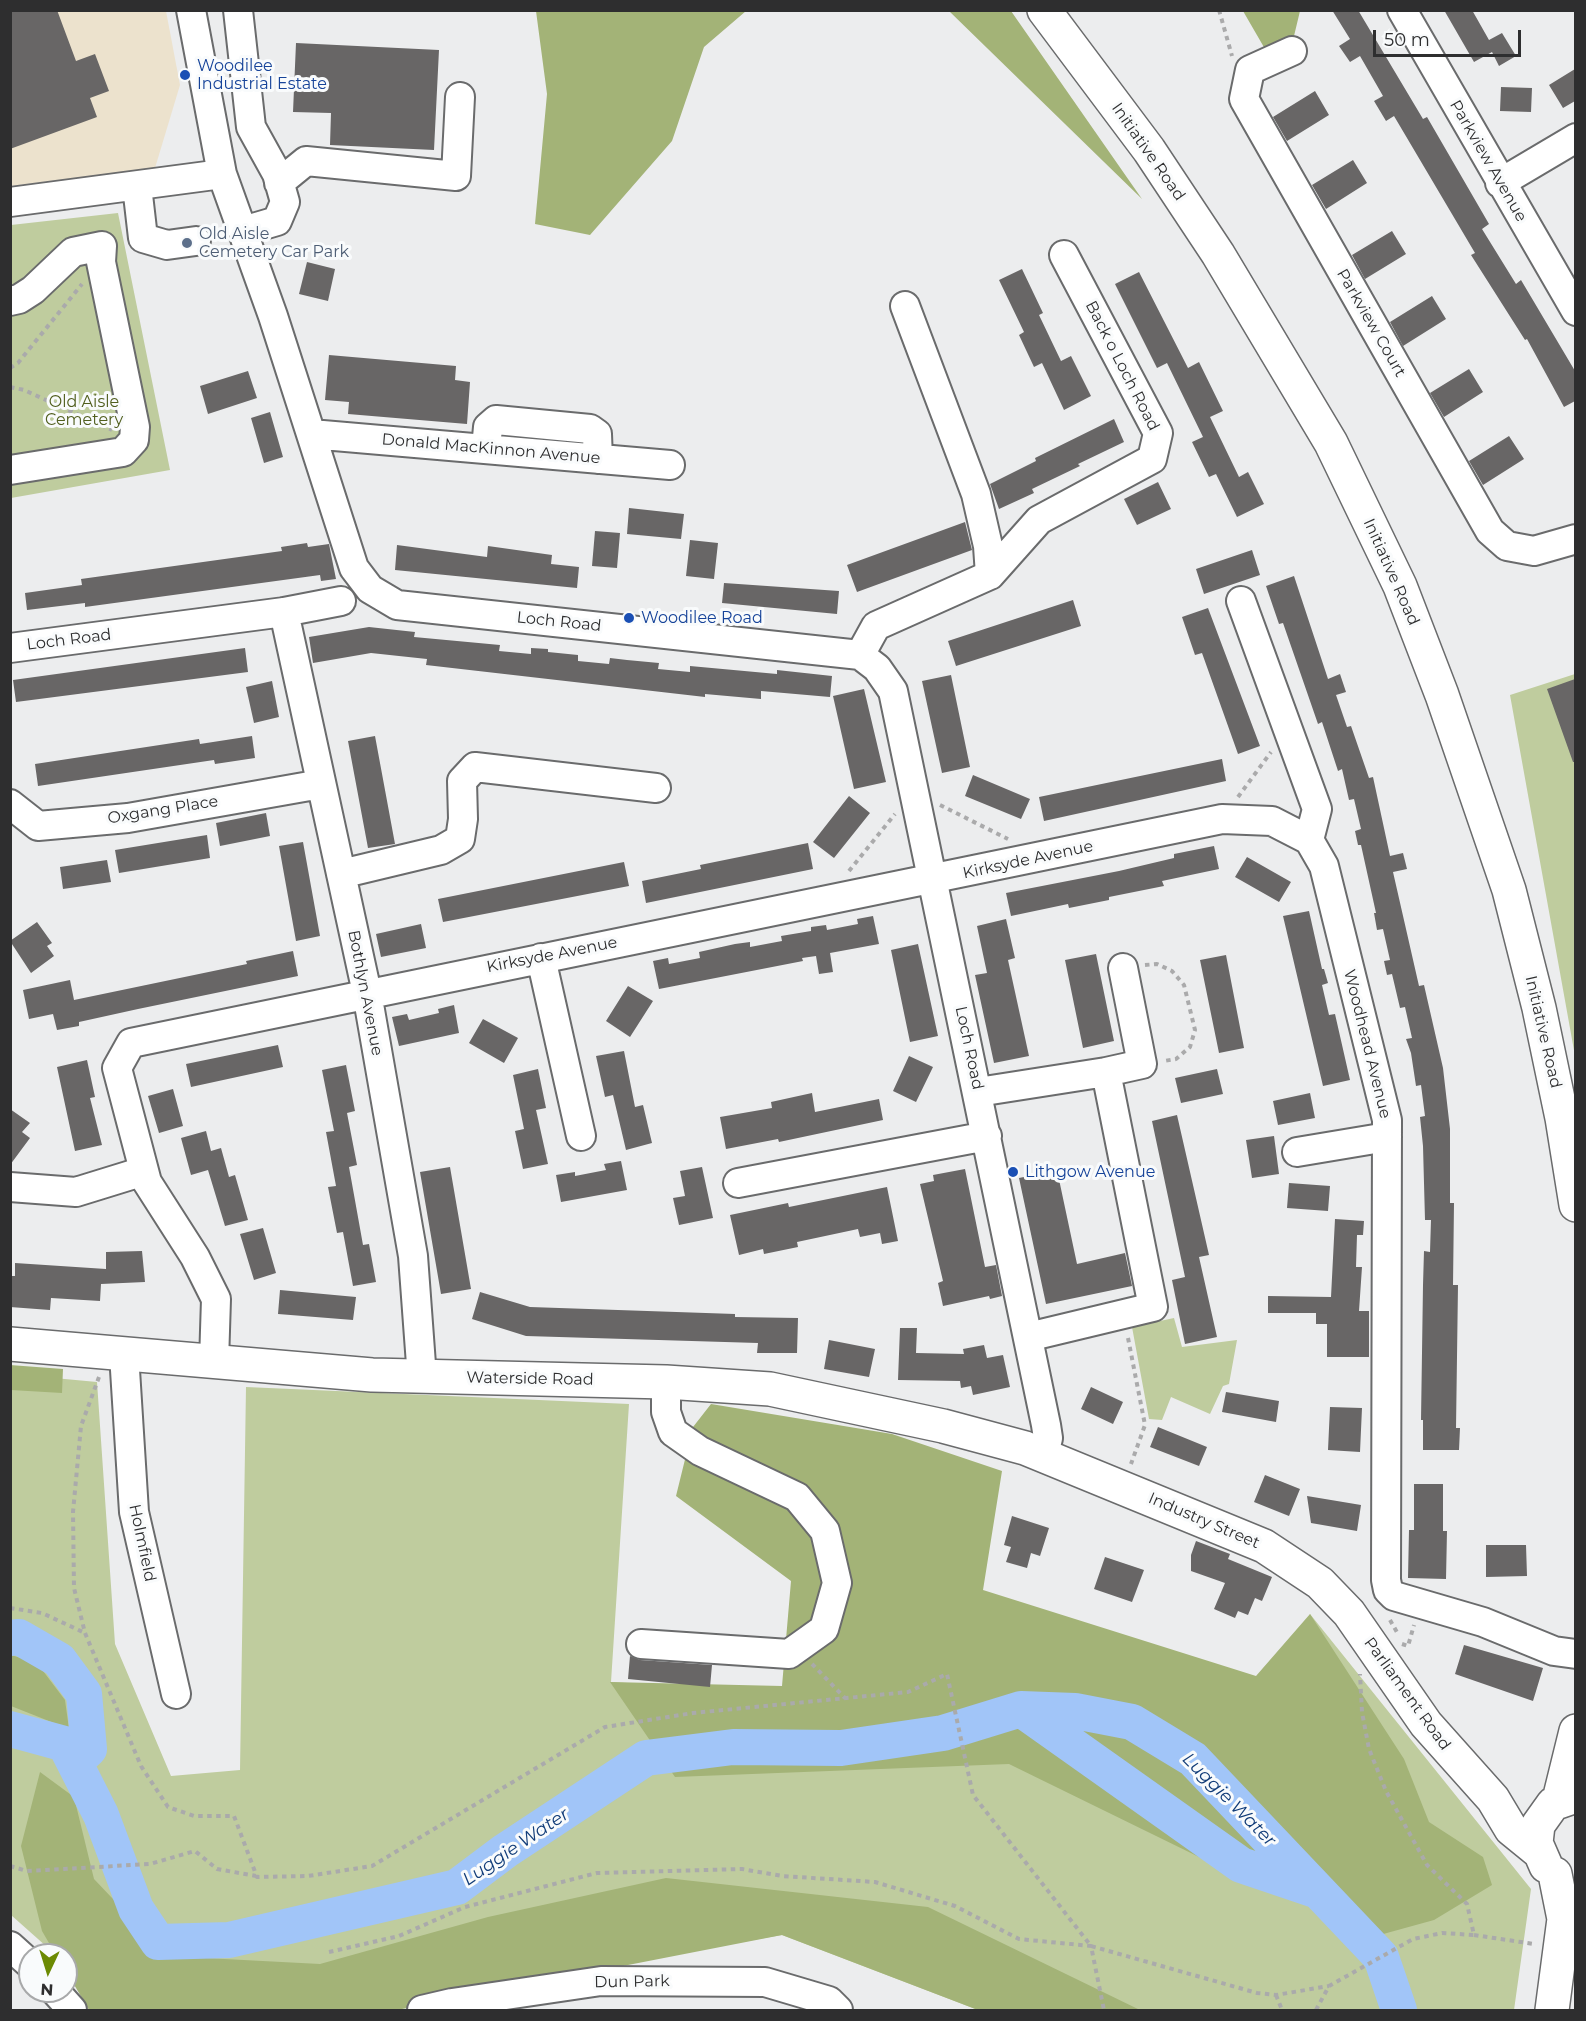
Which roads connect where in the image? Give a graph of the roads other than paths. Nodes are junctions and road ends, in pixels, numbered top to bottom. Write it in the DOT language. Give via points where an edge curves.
graph roads {
  1 [pos="191,10"];
  2 [pos="238,10"];
  3 [pos="1044,10"];
  4 [pos="1402,10"];
  5 [pos="1292,51"];
  6 [pos="460,97"];
  7 [pos="1575,138"];
  8 [pos="222,174"];
  9 [pos="279,183"];
  10 [pos="1500,183"];
  11 [pos="137,186"];
  12 [pos="10,202"];
  13 [pos="243,231"];
  14 [pos="143,238"];
  15 [pos="196,241"];
  16 [pos="102,254"];
  17 [pos="1065,255"];
  18 [pos="10,301"];
  19 [pos="905,306"];
  20 [pos="1575,311"];
  21 [pos="311,434"];
  22 [pos="670,465"];
  23 [pos="10,470"];
  24 [pos="1575,539"];
  25 [pos="990,575"];
  26 [pos="341,601"];
  27 [pos="1241,601"];
  28 [pos="284,612"];
  29 [pos="10,648"];
  30 [pos="860,655"];
  31 [pos="321,784"];
  32 [pos="656,788"];
  33 [pos="10,804"];
  34 [pos="1309,840"];
  35 [pos="341,874"];
  36 [pos="932,881"];
  37 [pos="542,958"];
  38 [pos="1123,968"];
  39 [pos="367,993"];
  40 [pos="1106,1072"];
  41 [pos="978,1092"];
  42 [pos="581,1136"];
  43 [pos="987,1136"];
  44 [pos="1387,1137"];
  45 [pos="1297,1152"];
  46 [pos="144,1171"];
  47 [pos="738,1183"];
  48 [pos="10,1187"];
  49 [pos="1575,1205"];
  50 [pos="1028,1337"];
  51 [pos="10,1344"];
  52 [pos="116,1353"];
  53 [pos="214,1362"];
  54 [pos="422,1378"];
  55 [pos="666,1382"];
  56 [pos="1044,1455"];
  57 [pos="1349,1613"];
  58 [pos="641,1644"];
  59 [pos="1565,1652"];
  60 [pos="176,1694"];
  61 [pos="1575,1731"];
  62 [pos="1493,1799"];
  63 [pos="1562,1800"];
  64 [pos="1556,1869"];
  65 [pos="1570,1910"];
  66 [pos="422,2010"];
  67 [pos="838,2010"];
  68 [pos="1552,2010"];
  1 -- 8 [label="street"];
  2 -- 9 [label="street" via="251,127"];
  3 -- 49 [label="main road, Initiative Road" via="1149,150 1230,273 1331,443 1400,586 1509,890 1562,1118"];
  4 -- 10 [label="street, Parkview Avenue"];
  5 -- 24 [label="street, Parkview Court" via="1250,70 1244,99 1490,531 1508,546 1534,551"];
  6 -- 9 [label="street" via="456,176 306,161"];
  7 -- 10 [label="street"];
  8 -- 11 [label="street"];
  8 -- 13 [label="street"];
  9 -- 13 [label="street" via="285,202 277,221"];
  10 -- 20 [label="street, Parkview Avenue"];
  11 -- 12 [label="street"];
  11 -- 14 [label="street"];
  13 -- 21 [label="street"];
  14 -- 15 [label="street" via="167,245"];
  14 -- 16 [label="street"];
  16 -- 18 [label="street" via="74,252 33,290"];
  16 -- 23 [label="street" via="135,427 134,440 123,452"];
  17 -- 25 [label="street, Back o Loch Road" via="1158,433 1152,459 1039,520"];
  19 -- 25 [label="street" via="976,494"];
  21 -- 22 [label="street, Donald MacKinnon Avenue"];
  21 -- 30 [label="street, Loch Road" via="354,568 370,589 397,605"];
  25 -- 30 [label="street" via="876,626"];
  26 -- 28 [label="street, Loch Road"];
  27 -- 34 [label="street" via="1317,809"];
  28 -- 29 [label="street, Loch Road"];
  28 -- 31 [label="street, Bothlyn Avenue"];
  30 -- 36 [label="street, Loch Road" via="877,668 892,691"];
  31 -- 33 [label="street, Oxgang Place" via="128,818 38,826"];
  31 -- 35 [label="street, Bothlyn Avenue"];
  32 -- 35 [label="street" via="476,767 462,781 460,839 441,850"];
  34 -- 36 [label="street, Kirksyde Avenue" via="1272,821 1222,819"];
  34 -- 44 [label="street, Woodhead Avenue" via="1324,866 1387,1120"];
  35 -- 39 [label="street, Bothlyn Avenue"];
  36 -- 37 [label="street, Kirksyde Avenue"];
  36 -- 41 [label="street, Loch Road"];
  37 -- 39 [label="street, Kirksyde Avenue"];
  37 -- 42 [label="street"];
  38 -- 40 [label="street" via="1142,1064"];
  39 -- 46 [label="street, Kirksyde Avenue" via="131,1043 117,1068"];
  39 -- 54 [label="street, Bothlyn Avenue" via="412,1256"];
  40 -- 41 [label="street"];
  40 -- 50 [label="street" via="1153,1307"];
  41 -- 43 [label="street, Loch Road"];
  43 -- 47 [label="street"];
  43 -- 50 [label="street, Loch Road"];
  44 -- 45 [label="street"];
  44 -- 59 [label="street, Woodhead Avenue" via="1389,1590 1394,1596"];
  46 -- 48 [label="street" via="76,1192"];
  46 -- 53 [label="street, Kirksyde Avenue" via="213,1291 217,1312"];
  50 -- 56 [label="street, Loch Road" via="1048,1437"];
  51 -- 52 [label="main road, Waterside Road"];
  52 -- 53 [label="main road, Waterside Road"];
  52 -- 60 [label="street, Holmfield" via="134,1512"];
  53 -- 54 [label="main road, Waterside Road"];
  54 -- 55 [label="main road, Waterside Road"];
  55 -- 56 [label="main road, Waterside Road" via="794,1392 943,1426"];
  55 -- 58 [label="street" via="666,1412 673,1432 700,1451 797,1497 825,1531 837,1583 824,1629 789,1654"];
  56 -- 57 [label="main road, Industry Street" via="1283,1556 1320,1582"];
  57 -- 62 [label="main road, Parliament Road" via="1426,1724"];
  61 -- 63 [label="main road"];
  62 -- 63 [label="main road"];
  62 -- 64 [label="main road, Parliament Road" via="1511,1829"];
  63 -- 64 [label="main road" via="1538,1825"];
  64 -- 65 [label="main road"];
  65 -- 68 [label="main road"];
  66 -- 67 [label="street, Dun Park" via="601,1981 765,1982 829,2001"];
}
